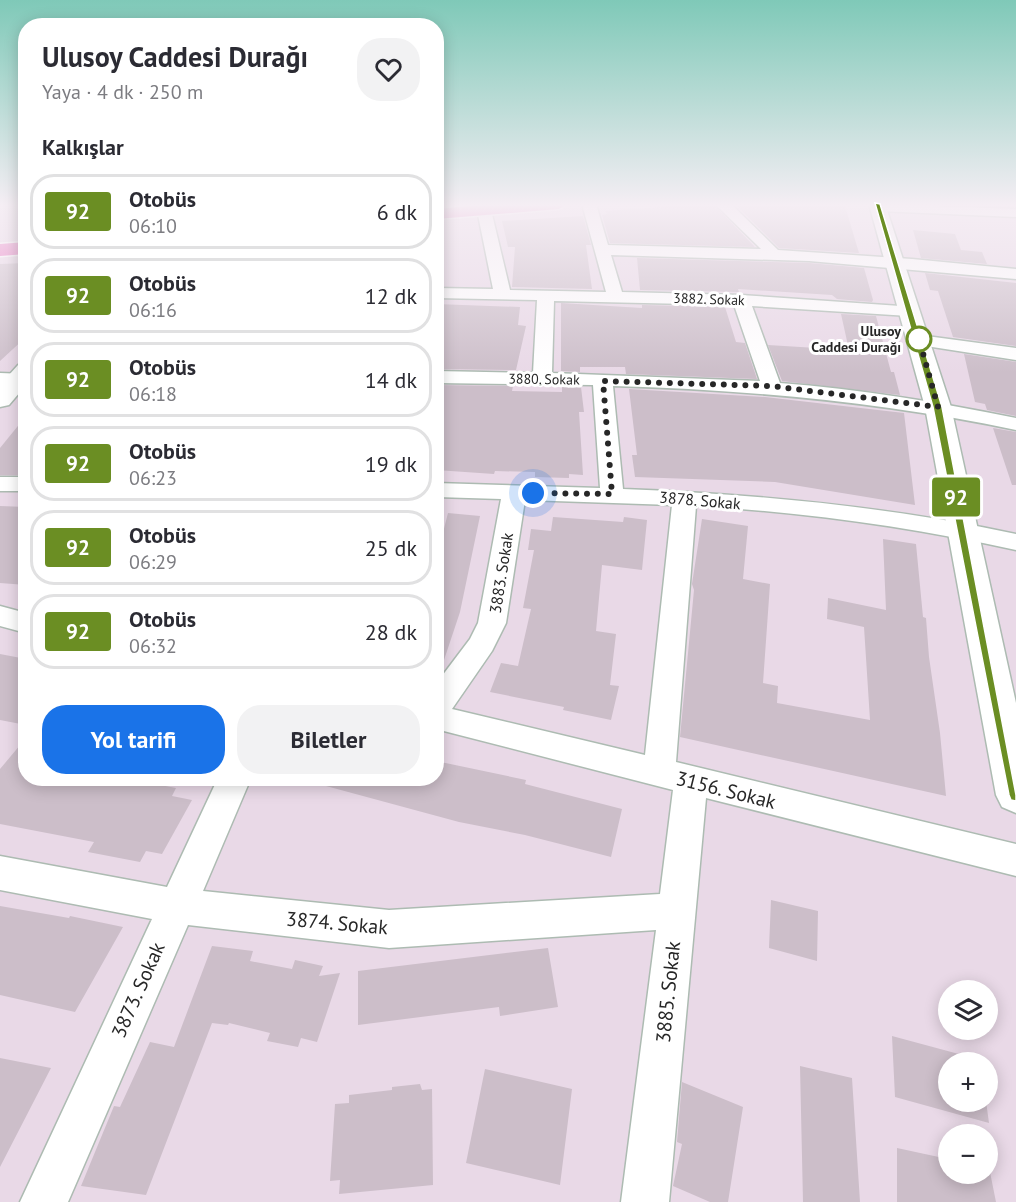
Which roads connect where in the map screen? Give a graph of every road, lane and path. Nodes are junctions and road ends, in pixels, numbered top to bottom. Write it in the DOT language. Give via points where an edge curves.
graph roads {
  1 [pos="495,260"];
  2 [pos="605,260"];
  3 [pos="894,260"];
  4 [pos="1016,274"];
  5 [pos="444,293"];
  6 [pos="503,295"];
  7 [pos="615,296"];
  8 [pos="546,297"];
  9 [pos="741,300"];
  10 [pos="909,310"];
  11 [pos="919,340"];
  12 [pos="1016,354"];
  13 [pos="17,377"];
  14 [pos="444,377"];
  15 [pos="542,379"];
  16 [pos="603,381"];
  17 [pos="771,386"];
  18 [pos="0,400"];
  19 [pos="938,407"];
  20 [pos="1016,424"];
  21 [pos="0,484"];
  22 [pos="18,484"];
  23 [pos="444,490"];
  24 [pos="514,493"];
  25 [pos="612,494"];
  26 [pos="685,497"];
  27 [pos="962,529"];
  28 [pos="1016,542"];
  29 [pos="0,616"];
  30 [pos="18,620"];
  31 [pos="444,697"];
  32 [pos="444,719"];
  33 [pos="675,777"];
  34 [pos="231,786"];
  35 [pos="1016,795"];
  36 [pos="1016,860"];
  37 [pos="0,873"];
  38 [pos="176,906"];
  39 [pos="677,911"];
  40 [pos="44,1202"];
  41 [pos="645,1202"];
  1 -- 6 [label="street"];
  2 -- 7 [label="street"];
  3 -- 4 [label="street"];
  3 -- 10 [label="street"];
  5 -- 6 [label="street, 3882. Sokak"];
  6 -- 8 [label="street, 3882. Sokak"];
  7 -- 8 [label="street, 3882. Sokak"];
  7 -- 9 [label="street, 3882. Sokak"];
  8 -- 15 [label="street"];
  9 -- 10 [label="street, 3882. Sokak"];
  9 -- 17 [label="street"];
  10 -- 11 [label="street"];
  11 -- 12 [label="street"];
  11 -- 19 [label="street"];
  13 -- 18 [label="street"];
  14 -- 15 [label="street, 3880. Sokak"];
  15 -- 16 [label="street, 3880. Sokak"];
  16 -- 17 [label="street, 3880. Sokak"];
  16 -- 25 [label="street"];
  17 -- 19 [label="street, 3880. Sokak"];
  19 -- 20 [label="street, 3880. Sokak"];
  19 -- 27 [label="street"];
  21 -- 22 [label="street"];
  23 -- 24 [label="street, 3878. Sokak"];
  24 -- 25 [label="street, 3878. Sokak"];
  24 -- 31 [label="street, 3883. Sokak" via="492,623 482,644"];
  25 -- 26 [label="street, 3878. Sokak"];
  26 -- 27 [label="street, 3878. Sokak" via="887,517"];
  26 -- 33 [label="street, 3885. Sokak"];
  27 -- 28 [label="street, 3878. Sokak"];
  27 -- 35 [label="street"];
  29 -- 30 [label="street"];
  32 -- 33 [label="street, 3156. Sokak"];
  33 -- 36 [label="street, 3156. Sokak"];
  33 -- 39 [label="street, 3885. Sokak"];
  34 -- 38 [label="street, 3873. Sokak"];
  37 -- 38 [label="street, 3874. Sokak"];
  38 -- 39 [label="street, 3874. Sokak" via="389,929"];
  38 -- 40 [label="street, 3873. Sokak"];
  39 -- 41 [label="street, 3885. Sokak"];
}
